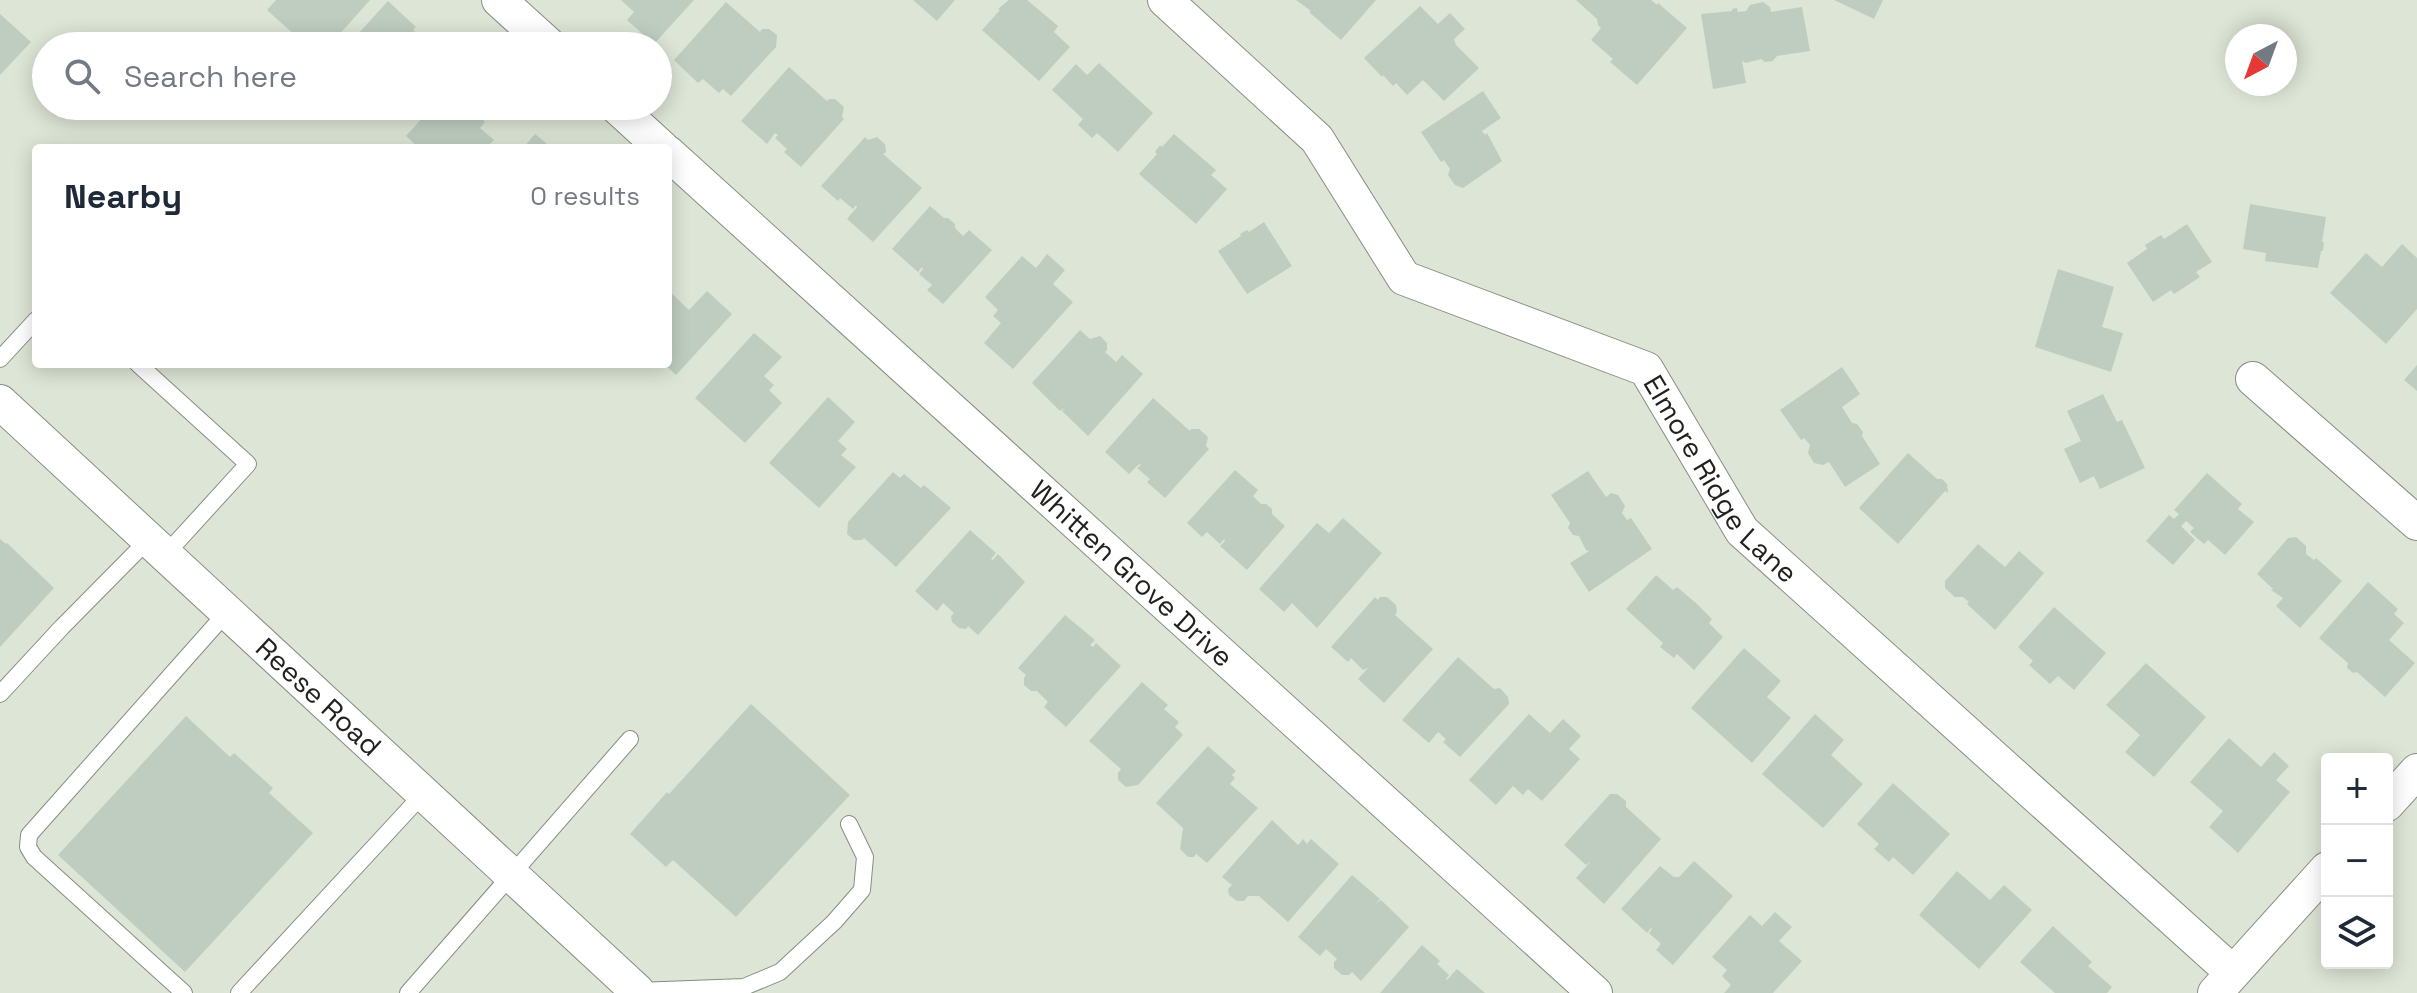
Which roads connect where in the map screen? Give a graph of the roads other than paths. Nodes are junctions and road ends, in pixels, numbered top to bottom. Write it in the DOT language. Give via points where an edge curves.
graph roads {
  1 [pos="499,0"];
  2 [pos="1165,0"];
  3 [pos="534,32"];
  4 [pos="631,120"];
  5 [pos="658,144"];
  6 [pos="672,157"];
  7 [pos="32,324"];
  8 [pos="0,359"];
  9 [pos="142,368"];
  10 [pos="2253,379"];
  11 [pos="8,416"];
  12 [pos="2417,523"];
  13 [pos="157,548"];
  14 [pos="227,612"];
  15 [pos="0,694"];
  16 [pos="630,739"];
  17 [pos="2417,771"];
  18 [pos="423,794"];
  19 [pos="2393,797"];
  20 [pos="849,824"];
  21 [pos="510,874"];
  22 [pos="2321,876"];
  23 [pos="2224,983"];
  24 [pos="637,992"];
  25 [pos="184,993"];
  26 [pos="239,993"];
  27 [pos="408,993"];
  28 [pos="1595,993"];
  1 -- 3 [label="street"];
  2 -- 23 [label="street, Elmore Ridge Lane" via="1317,139 1404,278 1646,369 1742,531"];
  4 -- 5 [label="street"];
  6 -- 28 [label="street, Whitten Grove Drive"];
  7 -- 8 [label="lane"];
  9 -- 13 [label="lane" via="248,464"];
  10 -- 12 [label="street"];
  11 -- 13 [label="street, Reese Road"];
  13 -- 14 [label="street, Reese Road"];
  13 -- 15 [label="lane" via="62,627"];
  14 -- 18 [label="street, Reese Road"];
  14 -- 25 [label="lane" via="29,835 34,857"];
  16 -- 21 [label="lane"];
  17 -- 19 [label="street"];
  18 -- 21 [label="street, Reese Road"];
  18 -- 26 [label="lane"];
  20 -- 24 [label="lane" via="865,857 862,890 780,972 744,987"];
  21 -- 24 [label="street, Reese Road"];
  21 -- 27 [label="lane"];
  22 -- 23 [label="street"];
}
